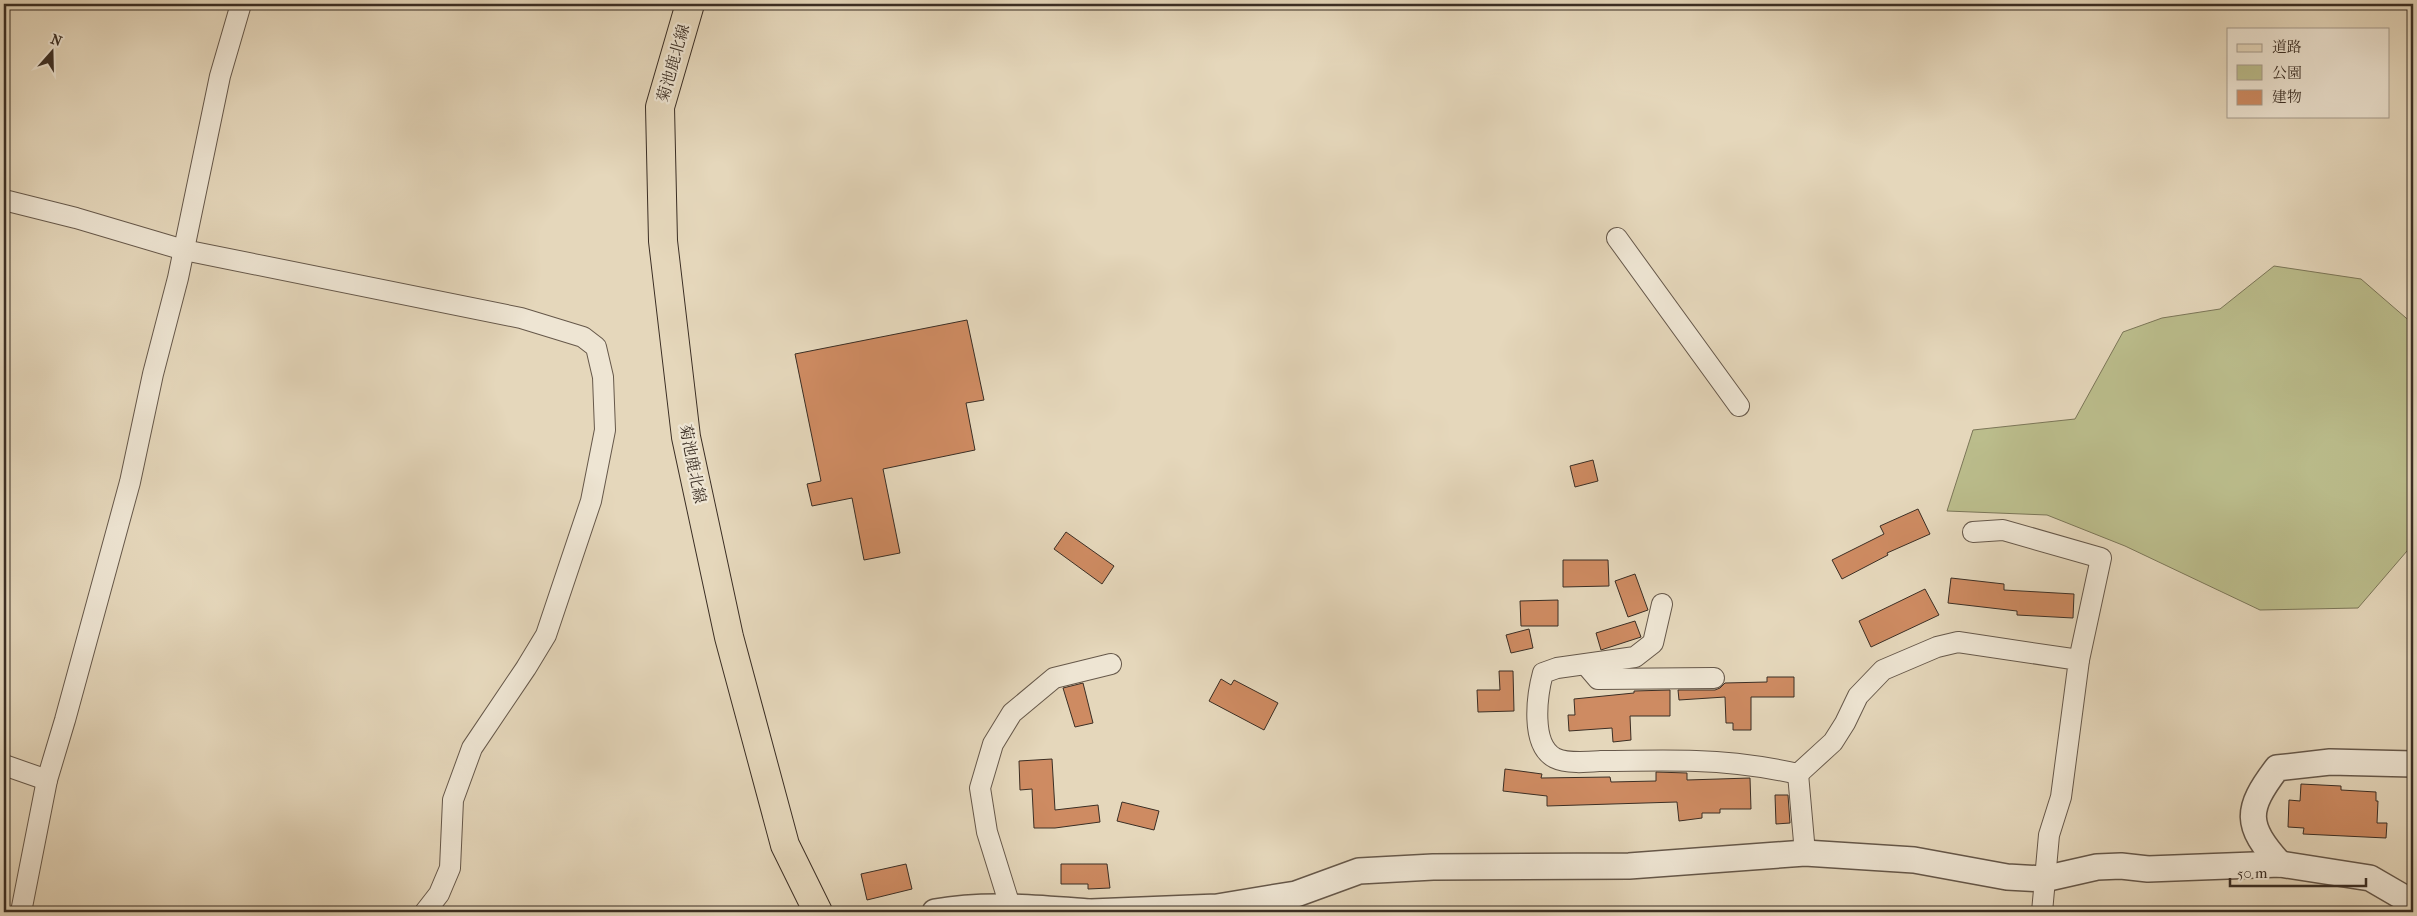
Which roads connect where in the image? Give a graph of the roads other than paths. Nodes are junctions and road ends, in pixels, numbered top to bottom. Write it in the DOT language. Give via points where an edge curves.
graph roads {
  1 [pos="242,4"];
  2 [pos="690,4"];
  3 [pos="4,200"];
  4 [pos="1616,238"];
  5 [pos="184,250"];
  6 [pos="1739,406"];
  7 [pos="1973,532"];
  8 [pos="1662,604"];
  9 [pos="2080,660"];
  10 [pos="1111,664"];
  11 [pos="1586,665"];
  12 [pos="1714,678"];
  13 [pos="2413,764"];
  14 [pos="4,765"];
  15 [pos="1798,774"];
  16 [pos="47,780"];
  17 [pos="1805,853"];
  18 [pos="2280,864"];
  19 [pos="2044,879"];
  20 [pos="2413,903"];
  21 [pos="1010,906"];
  22 [pos="21,912"];
  23 [pos="426,912"];
  24 [pos="818,912"];
  25 [pos="935,912"];
  26 [pos="1090,912"];
  27 [pos="2042,912"];
  1 -- 5 [label="street" via="220,76"];
  2 -- 24 [label="main road, 菊池鹿北線" via="660,107 663,241 686,437 729,637 785,845"];
  3 -- 5 [label="street"];
  4 -- 6 [label="street"];
  5 -- 16 [label="street" via="130,482"];
  5 -- 23 [label="street" via="522,318 583,337 596,347 603,377 605,430 591,501 546,635 472,748 453,800 450,868 439,894"];
  7 -- 9 [label="street" via="2003,530 2100,558"];
  8 -- 11 [label="street" via="1653,642 1635,658"];
  9 -- 15 [label="street" via="1958,642 1937,646 1884,670 1858,696 1833,742"];
  9 -- 19 [label="street" via="2061,797 2049,835"];
  10 -- 21 [label="street" via="1054,678 1012,713 993,744 980,788 987,832"];
  11 -- 12 [label="street" via="1598,679"];
  11 -- 15 [label="street" via="1543,673 1537,696 1538,724 1543,748 1556,759 1576,762 1695,760 1751,764"];
  13 -- 18 [label="street" via="2330,762 2277,768 2261,788 2252,815 2260,842"];
  14 -- 16 [label="street"];
  15 -- 17 [label="street"];
  16 -- 22 [label="street"];
  17 -- 19 [label="street" via="1914,860 2007,877"];
  17 -- 26 [label="street" via="1628,866 1433,867 1359,871 1296,894 1217,907"];
  18 -- 19 [label="street" via="2148,869 2097,867"];
  18 -- 20 [label="street" via="2370,878"];
  19 -- 27 [label="street"];
  21 -- 25 [label="street" via="962,907"];
  21 -- 26 [label="street"];
}
